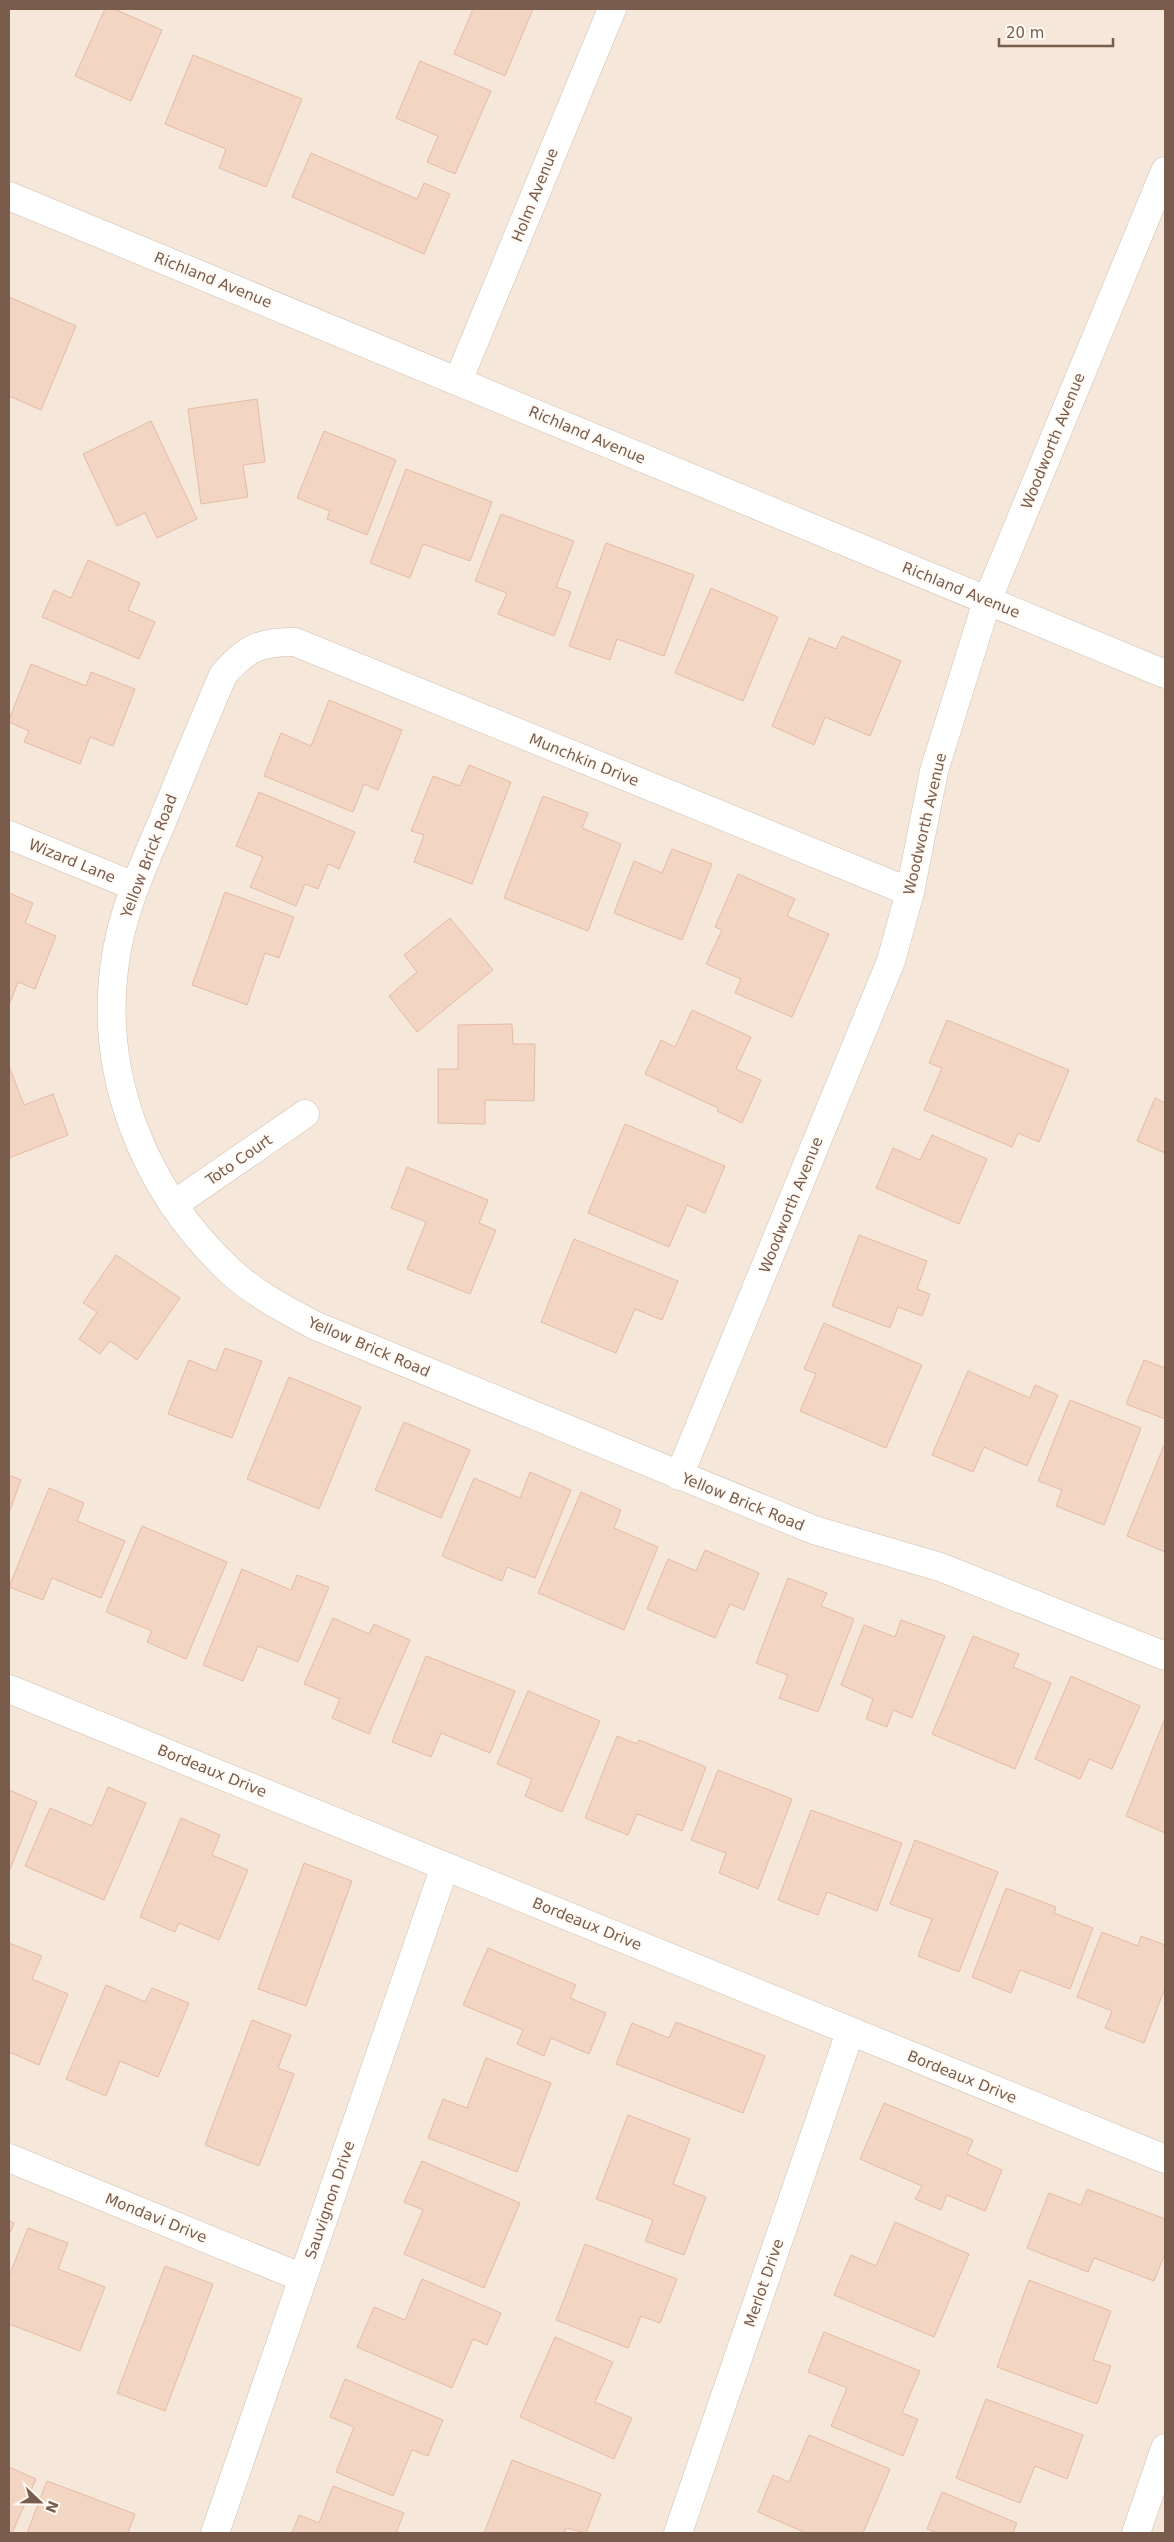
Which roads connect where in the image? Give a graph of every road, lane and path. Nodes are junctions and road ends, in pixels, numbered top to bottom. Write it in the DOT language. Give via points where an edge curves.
graph roads {
  1 [pos="612,9"];
  2 [pos="1165,171"];
  3 [pos="9,196"];
  4 [pos="458,381"];
  5 [pos="987,601"];
  6 [pos="256,647"];
  7 [pos="1165,674"];
  8 [pos="9,835"];
  9 [pos="134,886"];
  10 [pos="910,892"];
  11 [pos="304,1114"];
  12 [pos="172,1205"];
  13 [pos="680,1476"];
  14 [pos="1165,1656"];
  15 [pos="9,1689"];
  16 [pos="445,1866"];
  17 [pos="850,2032"];
  18 [pos="9,2158"];
  19 [pos="1165,2159"];
  20 [pos="303,2278"];
  21 [pos="1165,2448"];
  22 [pos="215,2533"];
  23 [pos="678,2533"];
  24 [pos="1136,2533"];
  1 -- 4 [label="street, Holm Avenue"];
  2 -- 5 [label="street, Woodworth Avenue"];
  3 -- 4 [label="street, Richland Avenue"];
  4 -- 5 [label="street, Richland Avenue"];
  5 -- 7 [label="street, Richland Avenue"];
  5 -- 10 [label="street, Woodworth Avenue" via="934,771"];
  6 -- 9 [label="street, Yellow Brick Road" via="239,656 223,675"];
  6 -- 10 [label="street, Munchkin Drive" via="272,642 295,642"];
  8 -- 9 [label="street, Wizard Lane"];
  9 -- 12 [label="street, Yellow Brick Road" via="117,951 112,1005 116,1065 127,1113 150,1168"];
  10 -- 13 [label="street, Woodworth Avenue" via="891,961"];
  11 -- 12 [label="street, Toto Court"];
  12 -- 13 [label="street, Yellow Brick Road" via="198,1238 232,1272 276,1305 300,1318"];
  13 -- 14 [label="street, Yellow Brick Road" via="814,1530 940,1566"];
  15 -- 16 [label="street, Bordeaux Drive"];
  16 -- 17 [label="street, Bordeaux Drive"];
  16 -- 20 [label="street, Sauvignon Drive"];
  17 -- 19 [label="street, Bordeaux Drive"];
  17 -- 23 [label="street, Merlot Drive"];
  18 -- 20 [label="street, Mondavi Drive"];
  20 -- 22 [label="street, Sauvignon Drive"];
  21 -- 24 [label="street"];
}
